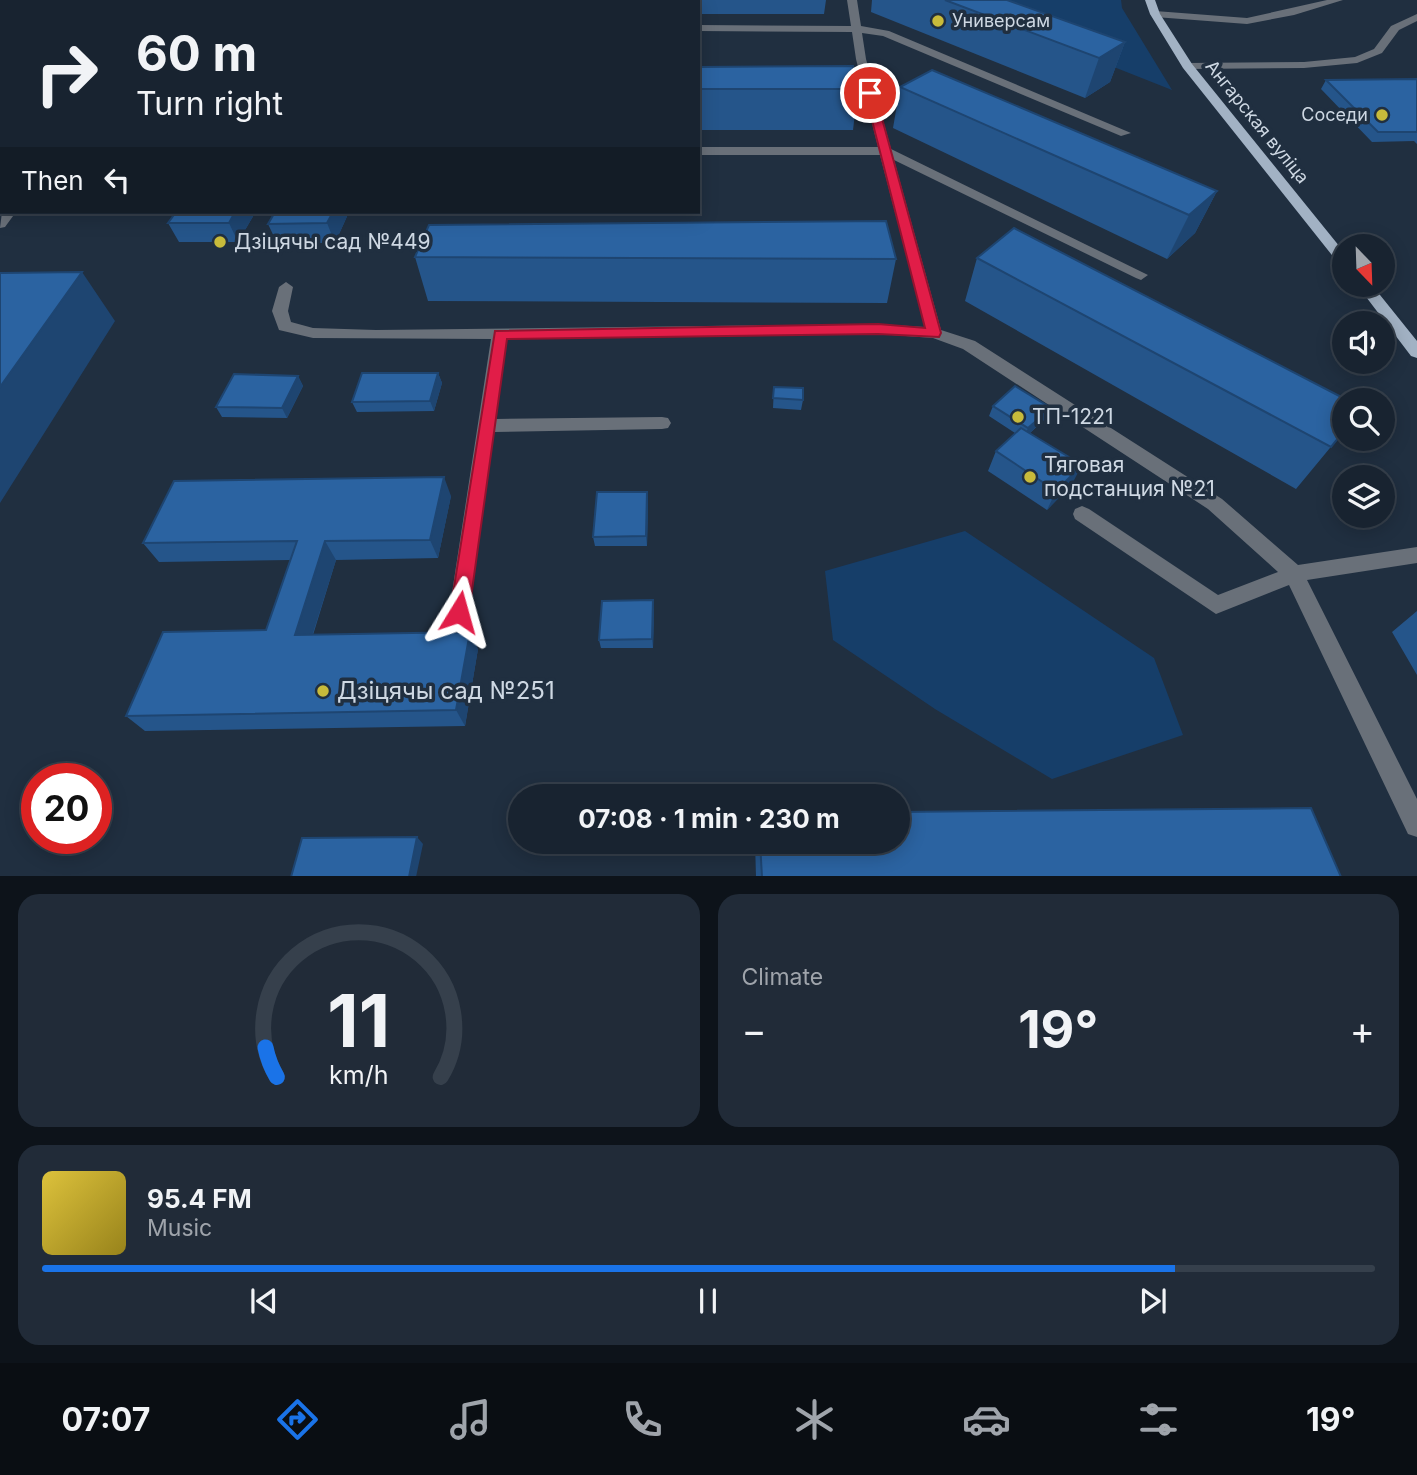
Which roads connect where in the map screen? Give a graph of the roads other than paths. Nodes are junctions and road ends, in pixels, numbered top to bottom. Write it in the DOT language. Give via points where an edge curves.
graph roads {
  1 [pos="852,0"];
  2 [pos="1150,0"];
  3 [pos="1338,0"];
  4 [pos="1155,14"];
  5 [pos="1417,17"];
  6 [pos="700,28"];
  7 [pos="858,29"];
  8 [pos="1187,66"];
  9 [pos="1125,133"];
  10 [pos="700,152"];
  11 [pos="886,152"];
  12 [pos="1332,246"];
  13 [pos="1140,275"];
  14 [pos="286,286"];
  15 [pos="1374,298"];
  16 [pos="934,333"];
  17 [pos="500,334"];
  18 [pos="1417,352"];
  19 [pos="663,423"];
  20 [pos="486,426"];
  21 [pos="1082,514"];
  22 [pos="1417,555"];
  23 [pos="1294,574"];
  24 [pos="459,612"];
  25 [pos="1417,825"];
  1 -- 7 [label="lane"];
  2 -- 4 [label="main road, Ангарская вуліца"];
  3 -- 4 [label="lane" via="1247,21"];
  4 -- 8 [label="main road, Ангарская вуліца"];
  5 -- 8 [label="lane" via="1395,29 1378,51 1357,60"];
  6 -- 7 [label="lane"];
  7 -- 9 [label="lane" via="885,33"];
  7 -- 11 [label="lane" via="861,59"];
  8 -- 12 [label="main road, Ангарская вуліца"];
  10 -- 11 [label="lane"];
  11 -- 13 [label="lane"];
  11 -- 16 [label="lane"];
  14 -- 17 [label="lane" via="280,311 285,326 304,331"];
  15 -- 18 [label="main road"];
  16 -- 17 [label="lane" via="878,329"];
  16 -- 23 [label="lane" via="969,345 1215,504"];
  17 -- 20 [label="lane"];
  19 -- 20 [label="lane"];
  20 -- 24 [label="lane"];
  21 -- 23 [label="lane" via="1216,605"];
  22 -- 23 [label="lane"];
  23 -- 25 [label="lane"];
}
